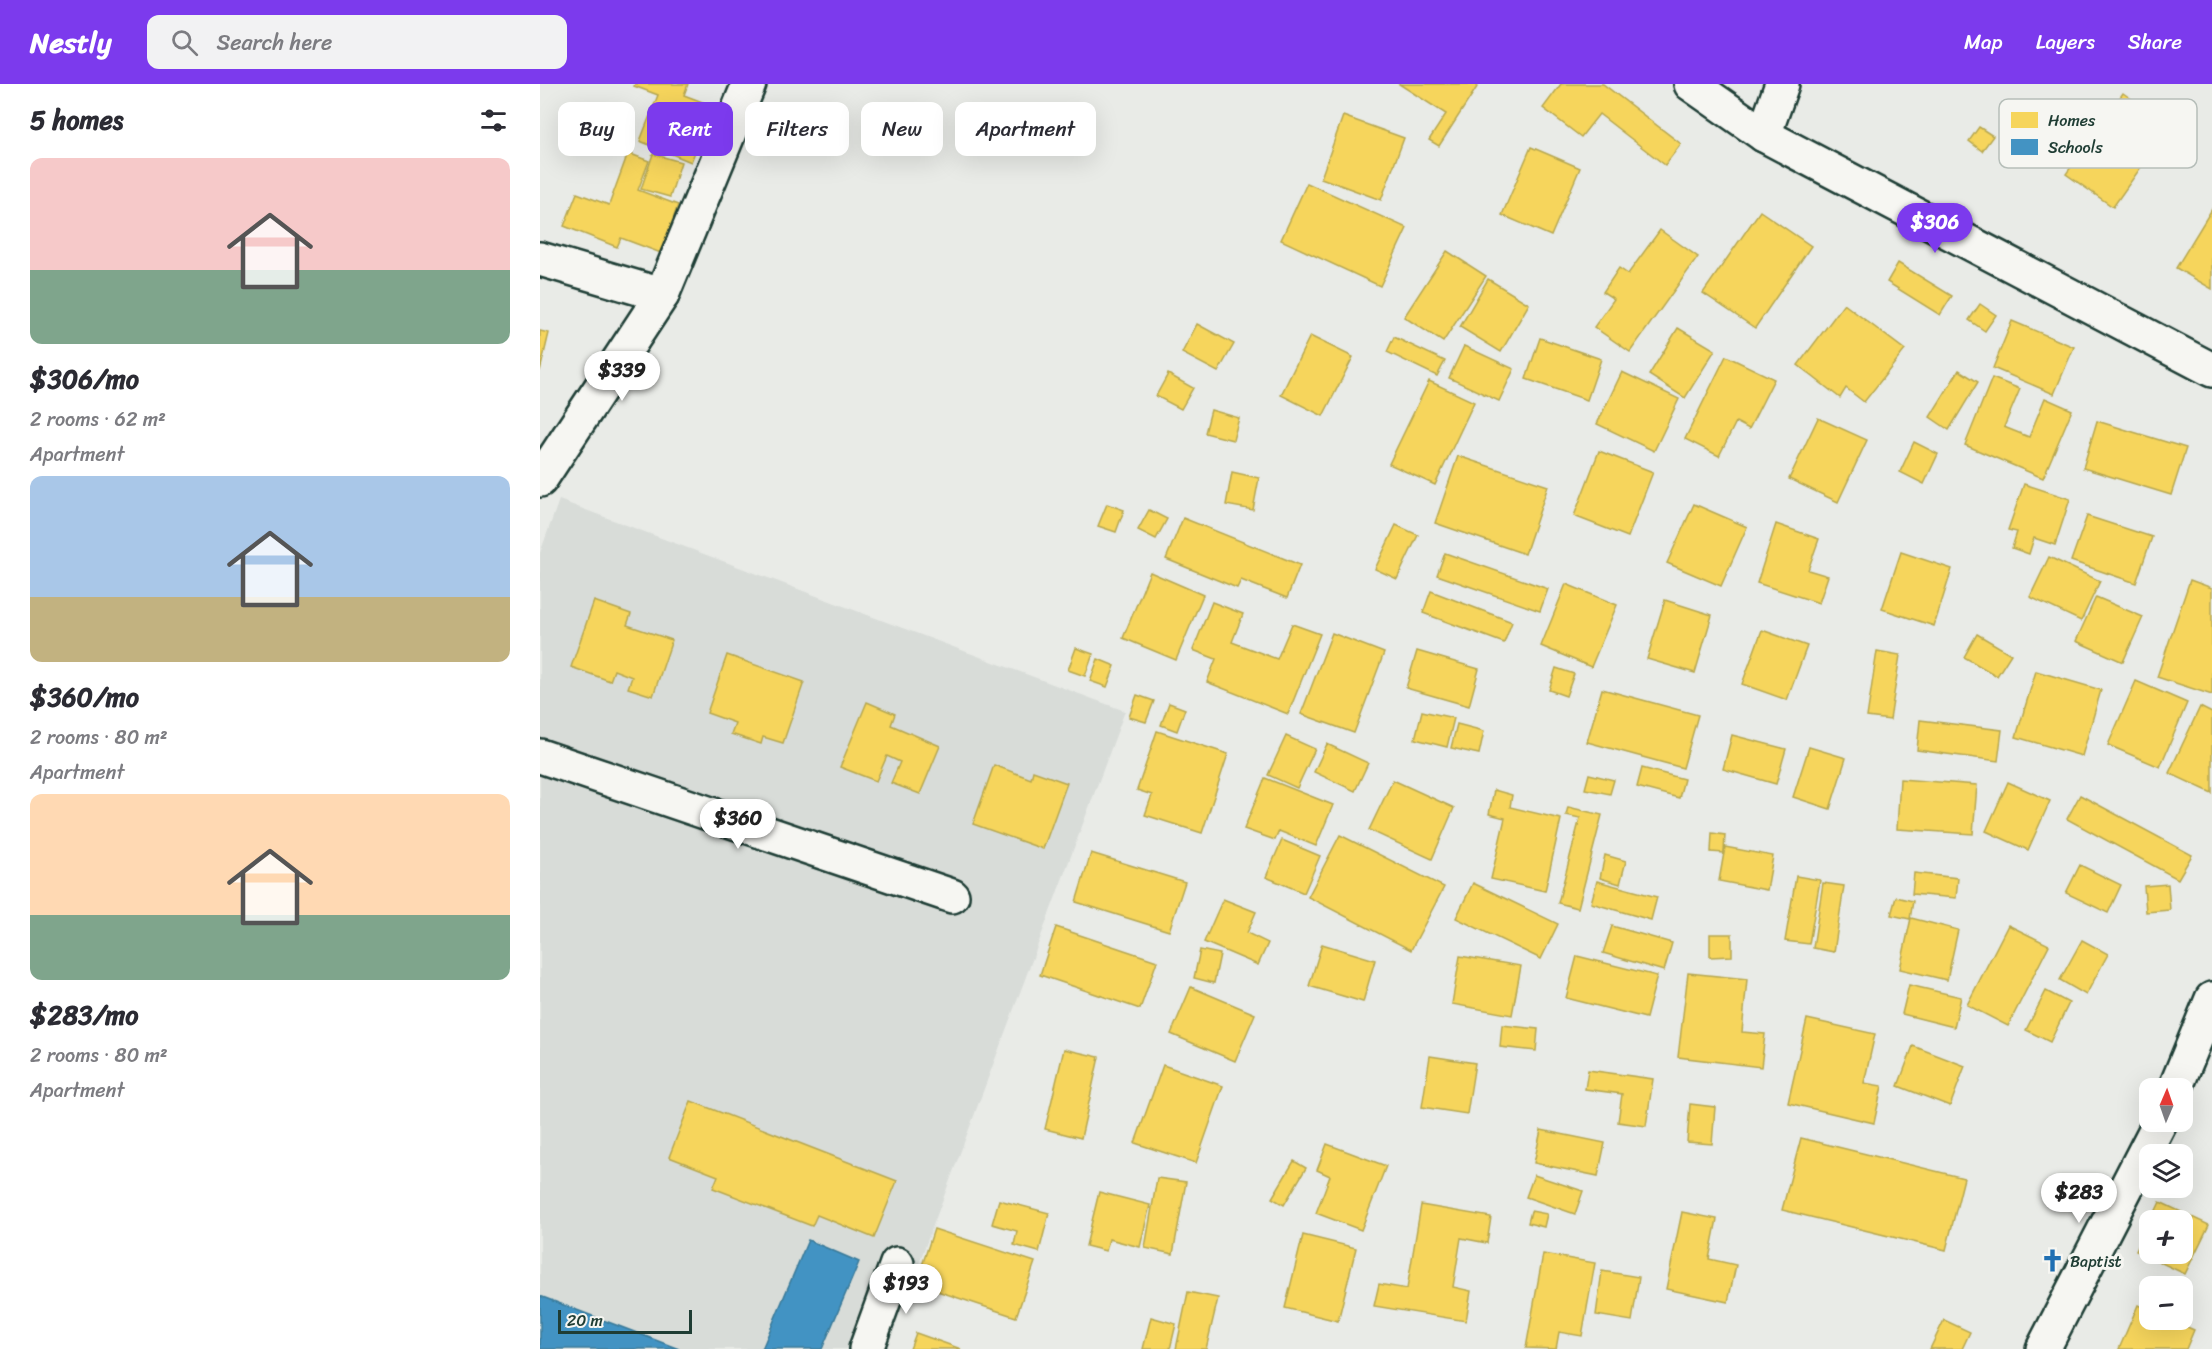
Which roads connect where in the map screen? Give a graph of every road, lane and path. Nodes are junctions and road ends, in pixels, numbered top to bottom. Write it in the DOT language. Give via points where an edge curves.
graph roads {
  1 [pos="749,84"];
  2 [pos="1692,84"];
  3 [pos="1782,84"];
  4 [pos="1764,135"];
  5 [pos="540,259"];
  6 [pos="662,295"];
  7 [pos="2212,370"];
  8 [pos="540,480"];
  9 [pos="540,756"];
  10 [pos="952,896"];
  11 [pos="2212,999"];
  12 [pos="2180,1078"];
  13 [pos="2155,1132"];
  14 [pos="897,1264"];
  15 [pos="866,1349"];
  16 [pos="2043,1349"];
  1 -- 6 [label="street"];
  2 -- 4 [label="street"];
  3 -- 4 [label="street"];
  4 -- 7 [label="street"];
  5 -- 6 [label="street"];
  6 -- 8 [label="street"];
  9 -- 10 [label="street"];
  11 -- 12 [label="street"];
  13 -- 16 [label="street"];
  14 -- 15 [label="street"];
}
